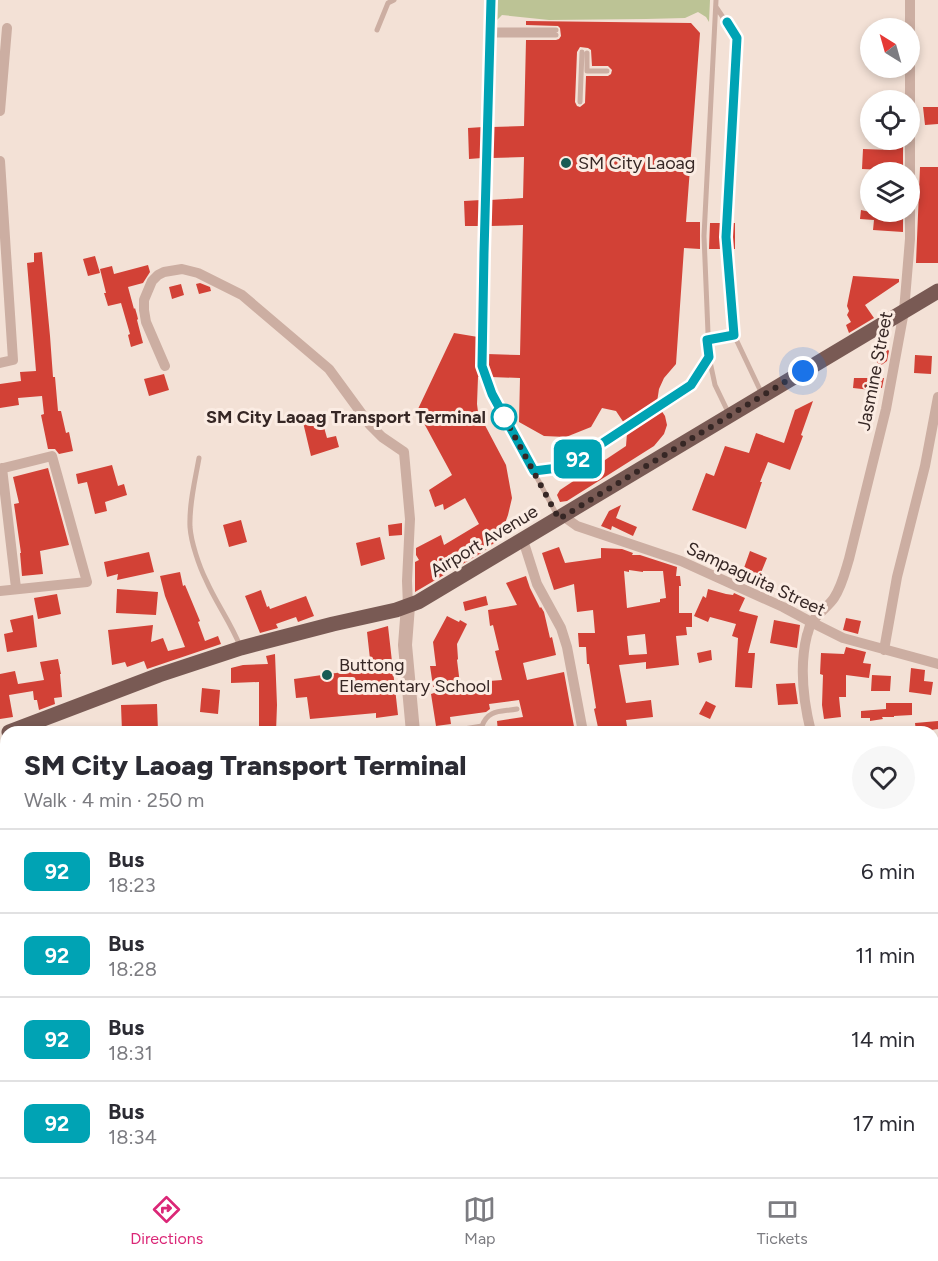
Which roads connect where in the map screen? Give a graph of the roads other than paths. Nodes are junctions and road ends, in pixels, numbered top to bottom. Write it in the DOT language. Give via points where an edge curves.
graph roads {
  1 [pos="394,0"];
  2 [pos="491,0"];
  3 [pos="910,0"];
  4 [pos="716,3"];
  5 [pos="7,28"];
  6 [pos="377,30"];
  7 [pos="491,32"];
  8 [pos="556,32"];
  9 [pos="607,71"];
  10 [pos="580,102"];
  11 [pos="0,111"];
  12 [pos="0,160"];
  13 [pos="938,291"];
  14 [pos="904,310"];
  15 [pos="734,335"];
  16 [pos="707,340"];
  17 [pos="709,357"];
  18 [pos="0,363"];
  19 [pos="165,366"];
  20 [pos="763,395"];
  21 [pos="938,397"];
  22 [pos="730,416"];
  23 [pos="199,458"];
  24 [pos="1,469"];
  25 [pos="534,471"];
  26 [pos="561,517"];
  27 [pos="523,540"];
  28 [pos="16,588"];
  29 [pos="0,591"];
  30 [pos="408,606"];
  31 [pos="811,622"];
  32 [pos="241,648"];
  33 [pos="884,650"];
  34 [pos="938,664"];
  35 [pos="517,709"];
  36 [pos="26,726"];
  37 [pos="412,726"];
  38 [pos="482,726"];
  39 [pos="582,726"];
  40 [pos="810,726"];
  1 -- 6 [label="lane" via="388,3"];
  2 -- 7 [label="lane"];
  3 -- 14 [label="street, Jasmine Street" via="910,239"];
  4 -- 15 [label="lane" via="737,38 726,237"];
  4 -- 16 [label="lane" via="704,236"];
  5 -- 11 [label="street"];
  7 -- 8 [label="lane"];
  7 -- 25 [label="lane" via="482,366 492,394"];
  9 -- 10 [label="lane" via="587,71 584,52"];
  12 -- 18 [label="street" via="12,360"];
  13 -- 14 [label="main road, Airport Avenue"];
  14 -- 20 [label="main road, Airport Avenue"];
  14 -- 31 [label="street, Jasmine Street" via="886,409 849,559 835,597"];
  15 -- 16 [label="lane"];
  15 -- 20 [label="lane"];
  16 -- 17 [label="lane"];
  17 -- 22 [label="lane" via="715,385"];
  17 -- 25 [label="lane" via="691,385 566,467"];
  19 -- 30 [label="street" via="146,322 144,300 158,275 182,270 198,273 242,295 329,369 370,425 404,452 410,519"];
  20 -- 22 [label="main road, Airport Avenue"];
  21 -- 33 [label="street"];
  22 -- 26 [label="main road, Airport Avenue"];
  23 -- 32 [label="lane" via="190,529 206,580"];
  24 -- 28 [label="street"];
  24 -- 28 [label="street" via="52,456 87,582"];
  25 -- 26 [label="lane"];
  26 -- 27 [label="main road, Airport Avenue"];
  26 -- 31 [label="street, Sampaguita Street" via="681,561"];
  27 -- 30 [label="main road, Airport Avenue"];
  27 -- 39 [label="street" via="537,584 561,628"];
  28 -- 29 [label="street"];
  30 -- 32 [label="main road, Airport Avenue"];
  30 -- 37 [label="street" via="405,645"];
  31 -- 33 [label="street, Sampaguita Street" via="843,638"];
  31 -- 40 [label="street, Jasmine Street" via="804,646 802,689"];
  32 -- 36 [label="main road, Airport Avenue"];
  33 -- 34 [label="street, Sampaguita Street"];
  35 -- 38 [label="lane" via="488,715"];
}
